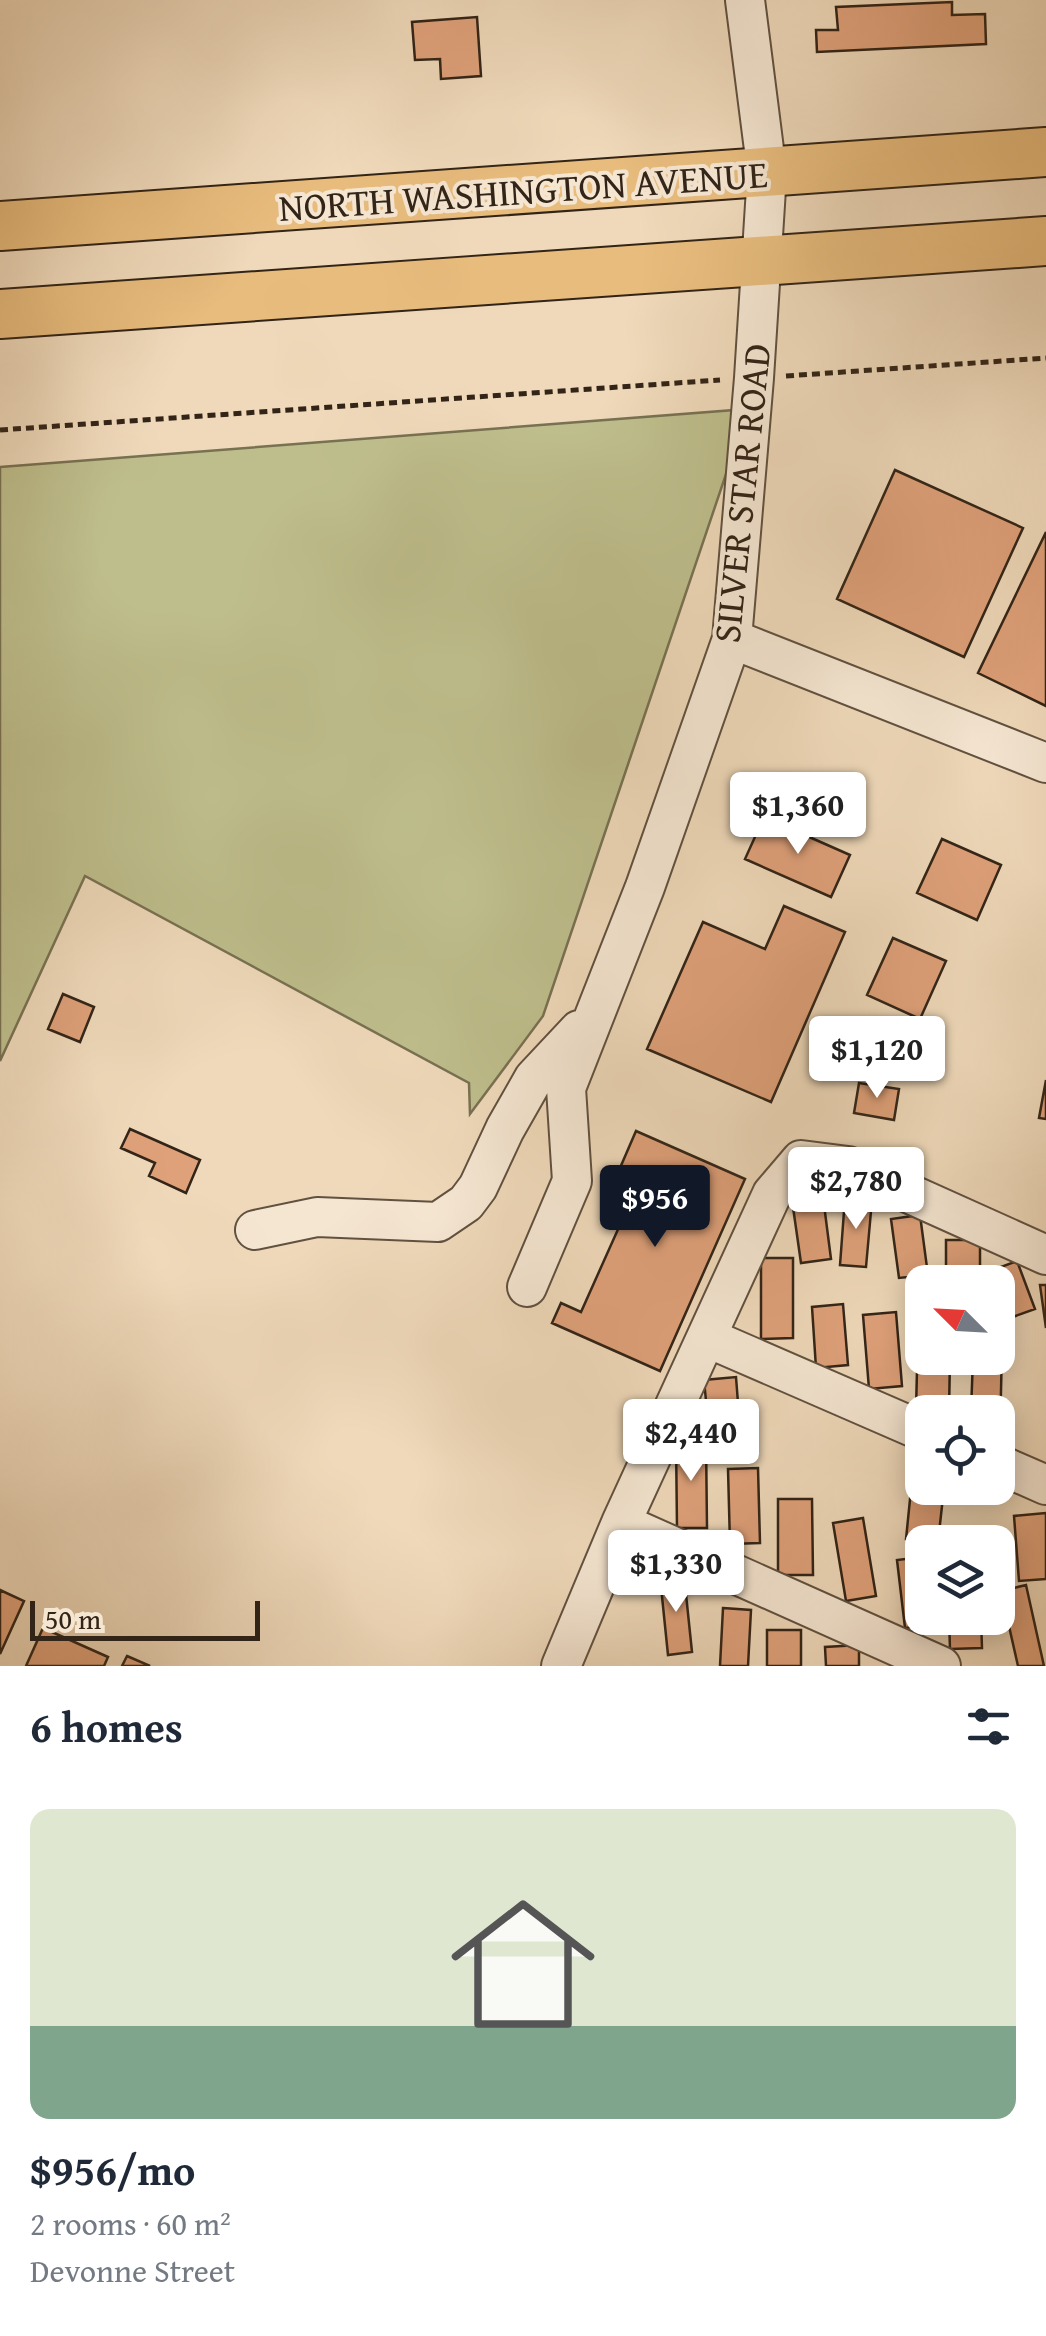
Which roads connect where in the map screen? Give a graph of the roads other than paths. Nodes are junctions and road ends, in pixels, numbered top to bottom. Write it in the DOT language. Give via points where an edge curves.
graph roads {
  1 [pos="746,0"];
  2 [pos="1046,152"];
  3 [pos="767,173"];
  4 [pos="0,226"];
  5 [pos="1046,242"];
  6 [pos="762,261"];
  7 [pos="0,314"];
  8 [pos="732,639"];
  9 [pos="1046,763"];
  10 [pos="595,1013"];
  11 [pos="255,1230"];
  12 [pos="1046,1255"];
  13 [pos="527,1287"];
  14 [pos="708,1338"];
  15 [pos="905,1424"];
  16 [pos="1015,1471"];
  17 [pos="1046,1485"];
  18 [pos="620,1523"];
  19 [pos="561,1666"];
  20 [pos="941,1666"];
  1 -- 3 [label="street, SILVER STAR ROAD"];
  2 -- 3 [label="main road, NORTH WASHINGTON AVENUE"];
  3 -- 4 [label="main road, NORTH WASHINGTON AVENUE"];
  3 -- 6 [label="street, SILVER STAR ROAD"];
  5 -- 6 [label="main road"];
  6 -- 7 [label="main road"];
  6 -- 8 [label="street, SILVER STAR ROAD"];
  8 -- 9 [label="street"];
  8 -- 10 [label="street, SILVER STAR ROAD"];
  10 -- 11 [label="street" via="534,1078 478,1188 438,1222 317,1217"];
  10 -- 13 [label="street, SILVER STAR ROAD" via="566,1088 572,1181"];
  12 -- 14 [label="street" via="848,1166 801,1160 772,1194"];
  14 -- 15 [label="street"];
  14 -- 18 [label="street"];
  16 -- 17 [label="street"];
  18 -- 19 [label="street"];
  18 -- 20 [label="street"];
}
